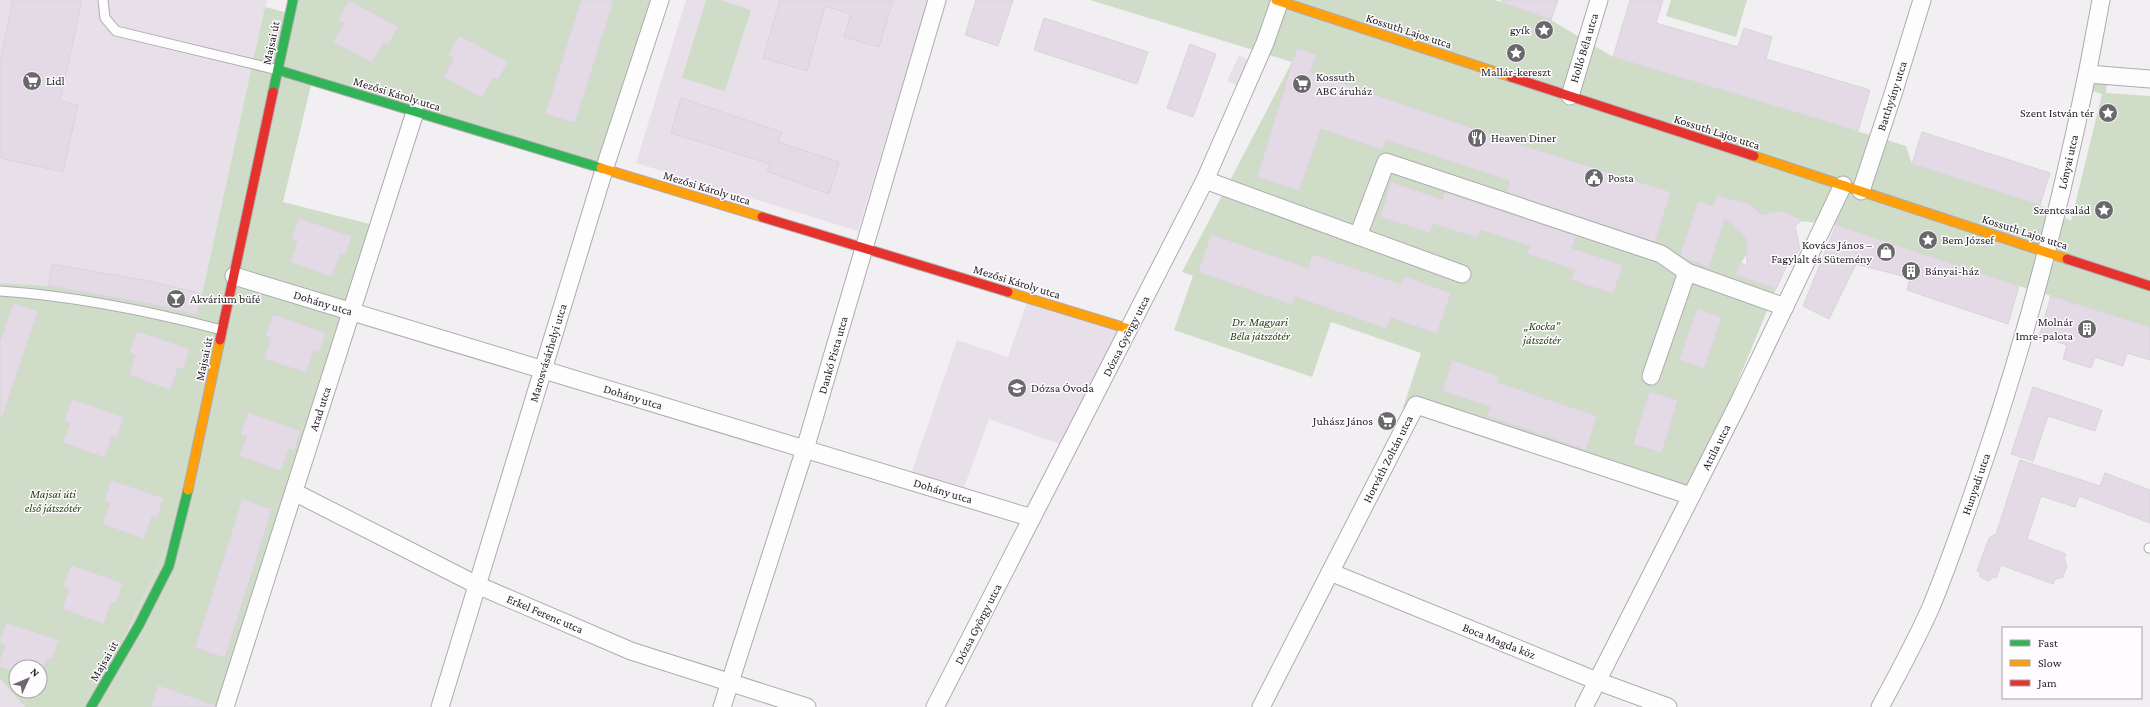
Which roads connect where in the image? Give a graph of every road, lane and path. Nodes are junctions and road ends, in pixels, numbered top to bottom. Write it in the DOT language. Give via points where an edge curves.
graph roads {
  1 [pos="104,0"];
  2 [pos="293,0"];
  3 [pos="660,0"];
  4 [pos="937,0"];
  5 [pos="1278,0"];
  6 [pos="1599,0"];
  7 [pos="1922,0"];
  8 [pos="2101,0"];
  9 [pos="278,70"];
  10 [pos="2088,74"];
  11 [pos="2150,79"];
  12 [pos="1570,96"];
  13 [pos="415,112"];
  14 [pos="604,170"];
  15 [pos="1205,180"];
  16 [pos="1843,186"];
  17 [pos="1860,191"];
  18 [pos="1358,236"];
  19 [pos="864,249"];
  20 [pos="2047,252"];
  21 [pos="1687,272"];
  22 [pos="1462,274"];
  23 [pos="234,276"];
  24 [pos="2150,286"];
  25 [pos="0,291"];
  26 [pos="1785,306"];
  27 [pos="351,312"];
  28 [pos="1129,329"];
  29 [pos="222,330"];
  30 [pos="543,370"];
  31 [pos="1651,376"];
  32 [pos="805,449"];
  33 [pos="294,492"];
  34 [pos="1691,496"];
  35 [pos="1032,518"];
  36 [pos="1330,572"];
  37 [pos="477,584"];
  38 [pos="1597,681"];
  39 [pos="730,682"];
  40 [pos="92,707"];
  41 [pos="225,707"];
  42 [pos="440,707"];
  43 [pos="722,707"];
  44 [pos="807,707"];
  45 [pos="935,707"];
  46 [pos="1262,707"];
  47 [pos="1584,707"];
  48 [pos="1668,707"];
  49 [pos="1880,707"];
  1 -- 9 [label="lane" via="105,18 116,31"];
  2 -- 9 [label="street, Majsai út"];
  3 -- 14 [label="street, Marosvásárhelyi utca"];
  4 -- 19 [label="street, Dankó Pista utca"];
  5 -- 12 [label="street, Kossuth Lajos utca"];
  5 -- 15 [label="street, Dózsa György utca" via="1265,43"];
  6 -- 12 [label="street, Holló Béla utca"];
  7 -- 17 [label="street, Batthyány utca"];
  8 -- 10 [label="street, Lónyai utca"];
  9 -- 13 [label="street, Mezősi Károly utca"];
  9 -- 23 [label="street, Majsai út"];
  10 -- 11 [label="street"];
  10 -- 20 [label="street, Lónyai utca"];
  12 -- 16 [label="street, Kossuth Lajos utca"];
  13 -- 14 [label="street, Mezősi Károly utca"];
  13 -- 27 [label="street, Arad utca"];
  14 -- 19 [label="street, Mezősi Károly utca"];
  14 -- 30 [label="street, Marosvásárhelyi utca"];
  15 -- 18 [label="street"];
  15 -- 28 [label="street, Dózsa György utca"];
  16 -- 17 [label="street, Kossuth Lajos utca"];
  16 -- 26 [label="street, Attila utca"];
  17 -- 20 [label="street, Kossuth Lajos utca"];
  18 -- 21 [label="street" via="1386,162 1661,254"];
  18 -- 22 [label="street"];
  19 -- 28 [label="street, Mezősi Károly utca"];
  19 -- 32 [label="street, Dankó Pista utca"];
  20 -- 24 [label="street, Kossuth Lajos utca"];
  20 -- 49 [label="street, Hunyadi utca" via="1996,425 1955,545 1930,607"];
  21 -- 26 [label="street"];
  21 -- 31 [label="street"];
  23 -- 27 [label="street, Dohány utca"];
  23 -- 29 [label="street, Majsai út"];
  25 -- 29 [label="lane" via="48,294 148,311"];
  26 -- 34 [label="street, Attila utca"];
  27 -- 30 [label="street, Dohány utca"];
  27 -- 33 [label="street, Arad utca"];
  28 -- 35 [label="street, Dózsa György utca"];
  29 -- 40 [label="street, Majsai út" via="181,522 169,566"];
  30 -- 32 [label="street, Dohány utca"];
  30 -- 37 [label="street, Marosvásárhelyi utca"];
  32 -- 35 [label="street, Dohány utca"];
  32 -- 39 [label="street, Dankó Pista utca"];
  33 -- 37 [label="street, Erkel Ferenc utca"];
  33 -- 41 [label="street, Arad utca"];
  34 -- 36 [label="street, Horváth Zoltán utca" via="1416,405"];
  34 -- 38 [label="street, Attila utca"];
  35 -- 45 [label="street, Dózsa György utca"];
  36 -- 38 [label="street, Boca Magda köz"];
  36 -- 46 [label="street, Horváth Zoltán utca"];
  37 -- 39 [label="street, Erkel Ferenc utca" via="631,651"];
  37 -- 42 [label="street, Marosvásárhelyi utca"];
  38 -- 47 [label="street, Attila utca"];
  38 -- 48 [label="street, Boca Magda köz"];
  39 -- 43 [label="street, Dankó Pista utca"];
  39 -- 44 [label="street, Erkel Ferenc utca"];
}
